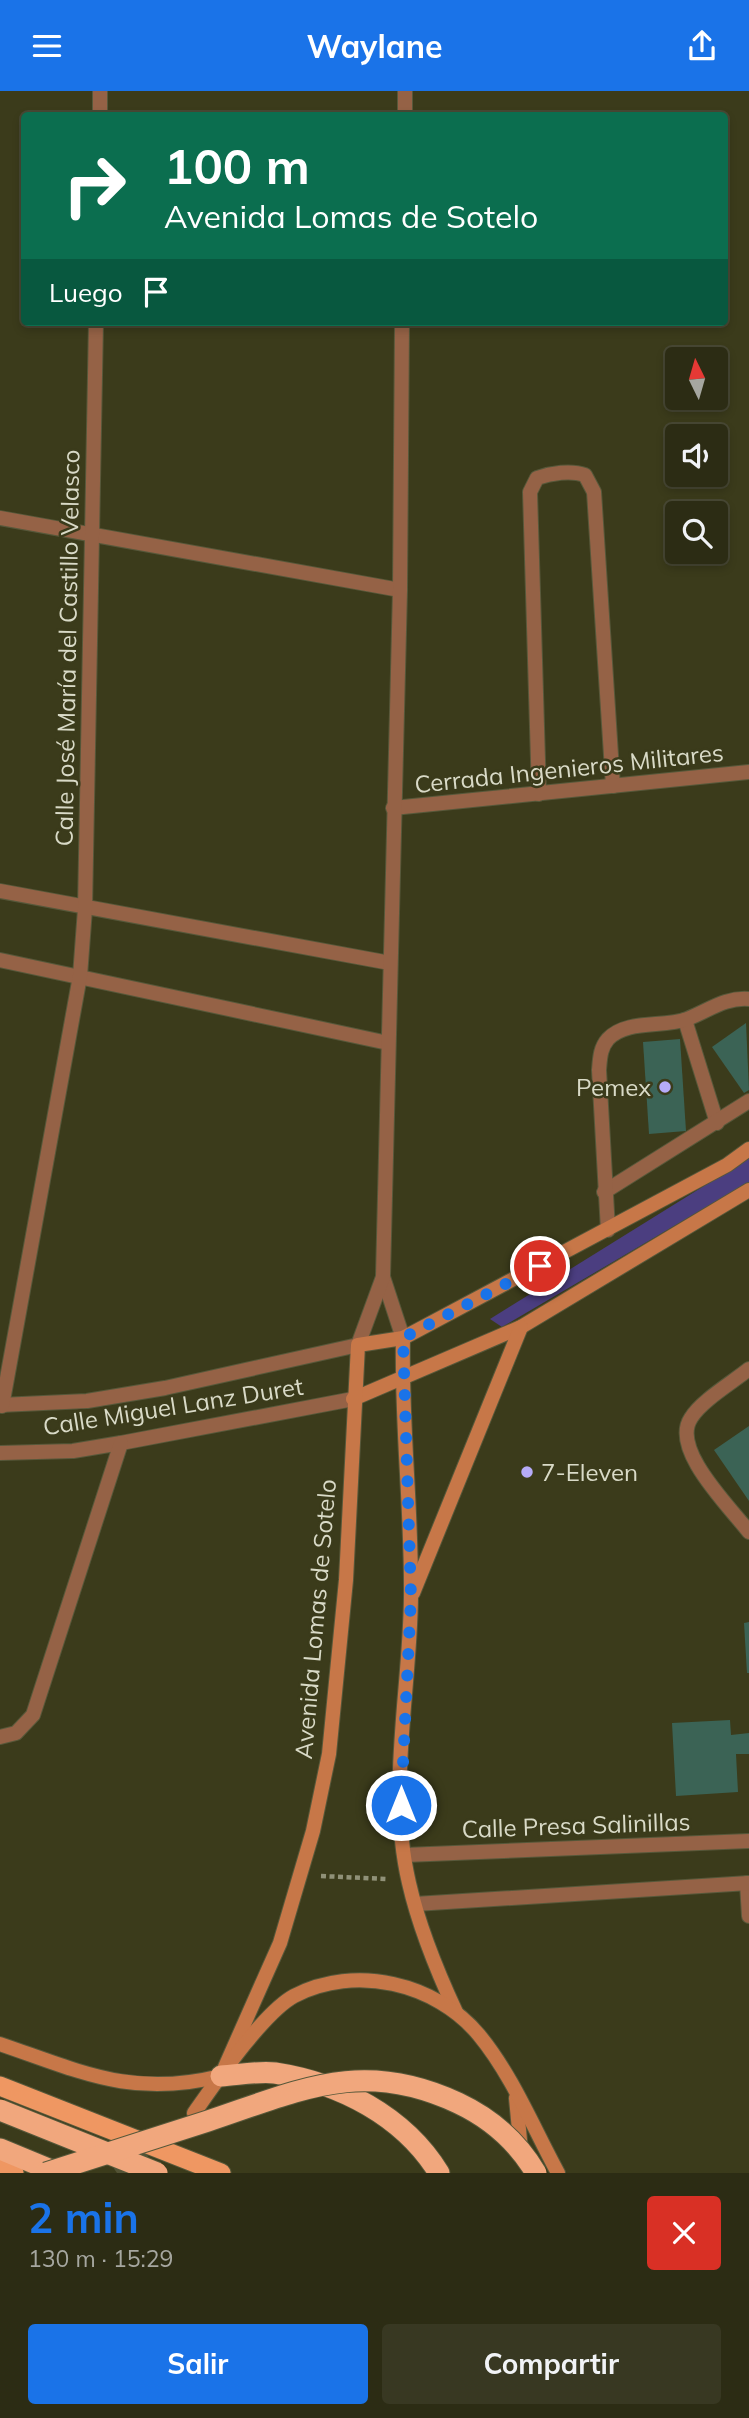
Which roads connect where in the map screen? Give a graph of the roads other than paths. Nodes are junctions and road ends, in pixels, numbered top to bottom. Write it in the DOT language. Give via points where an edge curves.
graph roads {
  1 [pos="100,91"];
  2 [pos="405,91"];
  3 [pos="100,112"];
  4 [pos="405,112"];
  5 [pos="96,326"];
  6 [pos="402,326"];
  7 [pos="0,518"];
  8 [pos="93,534"];
  9 [pos="400,590"];
  10 [pos="749,772"];
  11 [pos="613,786"];
  12 [pos="539,794"];
  13 [pos="393,809"];
  14 [pos="0,891"];
  15 [pos="85,909"];
  16 [pos="0,960"];
  17 [pos="390,963"];
  18 [pos="80,976"];
  19 [pos="749,999"];
  20 [pos="685,1020"];
  21 [pos="388,1043"];
  22 [pos="749,1101"];
  23 [pos="717,1123"];
  24 [pos="749,1149"];
  25 [pos="749,1190"];
  26 [pos="604,1192"];
  27 [pos="608,1230"];
  28 [pos="383,1277"];
  29 [pos="521,1327"];
  30 [pos="403,1338"];
  31 [pos="358,1345"];
  32 [pos="749,1369"];
  33 [pos="402,1377"];
  34 [pos="353,1399"];
  35 [pos="1,1405"];
  36 [pos="121,1443"];
  37 [pos="0,1453"];
  38 [pos="749,1532"];
  39 [pos="411,1597"];
  40 [pos="0,1737"];
  41 [pos="749,1841"];
  42 [pos="405,1855"];
  43 [pos="748,1883"];
  44 [pos="415,1904"];
  45 [pos="749,1916"];
  46 [pos="456,2012"];
  47 [pos="0,2044"];
  48 [pos="221,2076"];
  49 [pos="0,2087"];
  50 [pos="516,2096"];
  51 [pos="0,2110"];
  52 [pos="194,2113"];
  53 [pos="0,2149"];
  54 [pos="0,2167"];
  55 [pos="14,2173"];
  56 [pos="46,2173"];
  57 [pos="58,2173"];
  58 [pos="157,2173"];
  59 [pos="221,2173"];
  60 [pos="439,2173"];
  61 [pos="524,2173"];
  62 [pos="536,2173"];
  63 [pos="558,2173"];
  1 -- 3 [label="street"];
  2 -- 4 [label="street"];
  5 -- 8 [label="street, Calle José María del Castillo Velasco"];
  6 -- 9 [label="street"];
  7 -- 8 [label="street"];
  8 -- 9 [label="street"];
  8 -- 15 [label="street, Calle José María del Castillo Velasco"];
  9 -- 13 [label="street"];
  10 -- 11 [label="street, Cerrada Ingenieros Militares"];
  11 -- 12 [label="street, Cerrada Ingenieros Militares"];
  11 -- 12 [label="street" via="594,492 585,475 546,475 537,478 530,492"];
  12 -- 13 [label="street, Cerrada Ingenieros Militares"];
  13 -- 17 [label="street"];
  14 -- 15 [label="street"];
  15 -- 17 [label="street"];
  15 -- 18 [label="street, Calle José María del Castillo Velasco"];
  16 -- 18 [label="street"];
  17 -- 21 [label="street"];
  18 -- 21 [label="street"];
  18 -- 35 [label="street, Calle José María del Castillo Velasco"];
  19 -- 20 [label="street" via="726,1001"];
  20 -- 23 [label="street"];
  20 -- 26 [label="street" via="623,1029 601,1049"];
  21 -- 28 [label="street"];
  22 -- 23 [label="street"];
  23 -- 26 [label="street"];
  24 -- 27 [label="main road"];
  25 -- 29 [label="main road"];
  26 -- 27 [label="street"];
  27 -- 30 [label="main road"];
  28 -- 30 [label="street"];
  28 -- 31 [label="street"];
  29 -- 33 [label="main road"];
  29 -- 39 [label="main road"];
  30 -- 31 [label="main road"];
  30 -- 33 [label="main road"];
  31 -- 34 [label="main road, Avenida Lomas de Sotelo"];
  31 -- 35 [label="street, Calle Miguel Lanz Duret" via="165,1388 87,1401"];
  32 -- 38 [label="street" via="691,1416 686,1430 686,1446 696,1465"];
  33 -- 34 [label="main road"];
  33 -- 39 [label="main road"];
  34 -- 36 [label="street, Calle Miguel Lanz Duret"];
  34 -- 48 [label="main road, Avenida Lomas de Sotelo" via="346,1580 329,1754 302,1875 280,1943"];
  36 -- 37 [label="street, Calle Miguel Lanz Duret" via="73,1451"];
  36 -- 40 [label="street" via="33,1715 16,1733"];
  39 -- 42 [label="main road" via="401,1786"];
  41 -- 42 [label="street, Calle Presa Salinillas"];
  42 -- 44 [label="main road"];
  43 -- 44 [label="street"];
  43 -- 45 [label="street"];
  44 -- 46 [label="main road"];
  46 -- 48 [label="main road" via="419,1991 377,1980 319,1987 293,1997 267,2019"];
  46 -- 50 [label="main road" via="492,2052"];
  47 -- 48 [label="main road" via="122,2084 171,2085"];
  48 -- 52 [label="main road"];
  48 -- 60 [label="highway" via="273,2073 349,2096 391,2119"];
  49 -- 59 [label="highway"];
  50 -- 61 [label="main road"];
  50 -- 63 [label="main road"];
  51 -- 58 [label="highway, bridge"];
  53 -- 57 [label="highway"];
  54 -- 55 [label="highway"];
  56 -- 62 [label="highway, bridge" via="298,2089 385,2079 414,2085 470,2108 515,2143"];
}
